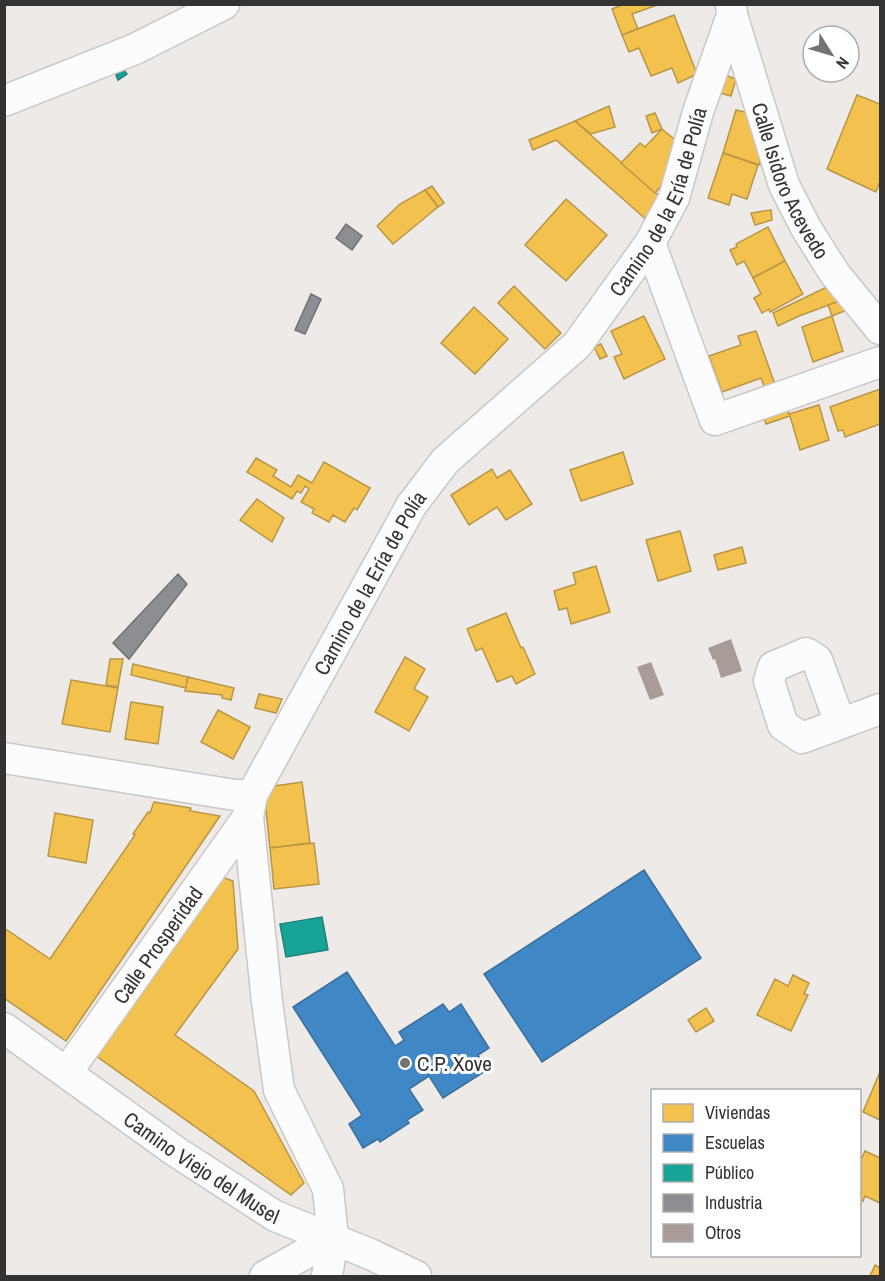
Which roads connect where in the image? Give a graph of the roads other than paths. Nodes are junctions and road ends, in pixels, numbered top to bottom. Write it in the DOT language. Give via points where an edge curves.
graph roads {
  1 [pos="224,4"];
  2 [pos="731,10"];
  3 [pos="4,101"];
  4 [pos="650,243"];
  5 [pos="880,329"];
  6 [pos="880,362"];
  7 [pos="880,709"];
  8 [pos="840,723"];
  9 [pos="4,758"];
  10 [pos="250,806"];
  11 [pos="4,1028"];
  12 [pos="67,1072"];
  13 [pos="333,1239"];
  14 [pos="264,1276"];
  15 [pos="327,1276"];
  16 [pos="416,1276"];
  1 -- 3 [label="street" via="135,49"];
  2 -- 4 [label="street, Camino de la Ería de Polía" via="674,198"];
  2 -- 5 [label="street, Calle Isidoro Acevedo" via="784,185 835,274"];
  4 -- 6 [label="street" via="715,420"];
  4 -- 10 [label="street, Camino de la Ería de Polía" via="577,345 446,461 411,506"];
  7 -- 8 [label="street"];
  9 -- 10 [label="street" via="235,795"];
  10 -- 12 [label="street, Calle Prosperidad"];
  10 -- 13 [label="street" via="279,1090 328,1189"];
  11 -- 12 [label="street, Camino Viejo del Musel"];
  12 -- 13 [label="street, Camino Viejo del Musel" via="175,1151 274,1216"];
  13 -- 14 [label="street"];
  13 -- 15 [label="street"];
  13 -- 16 [label="street, Camino Viejo del Musel"];
}
